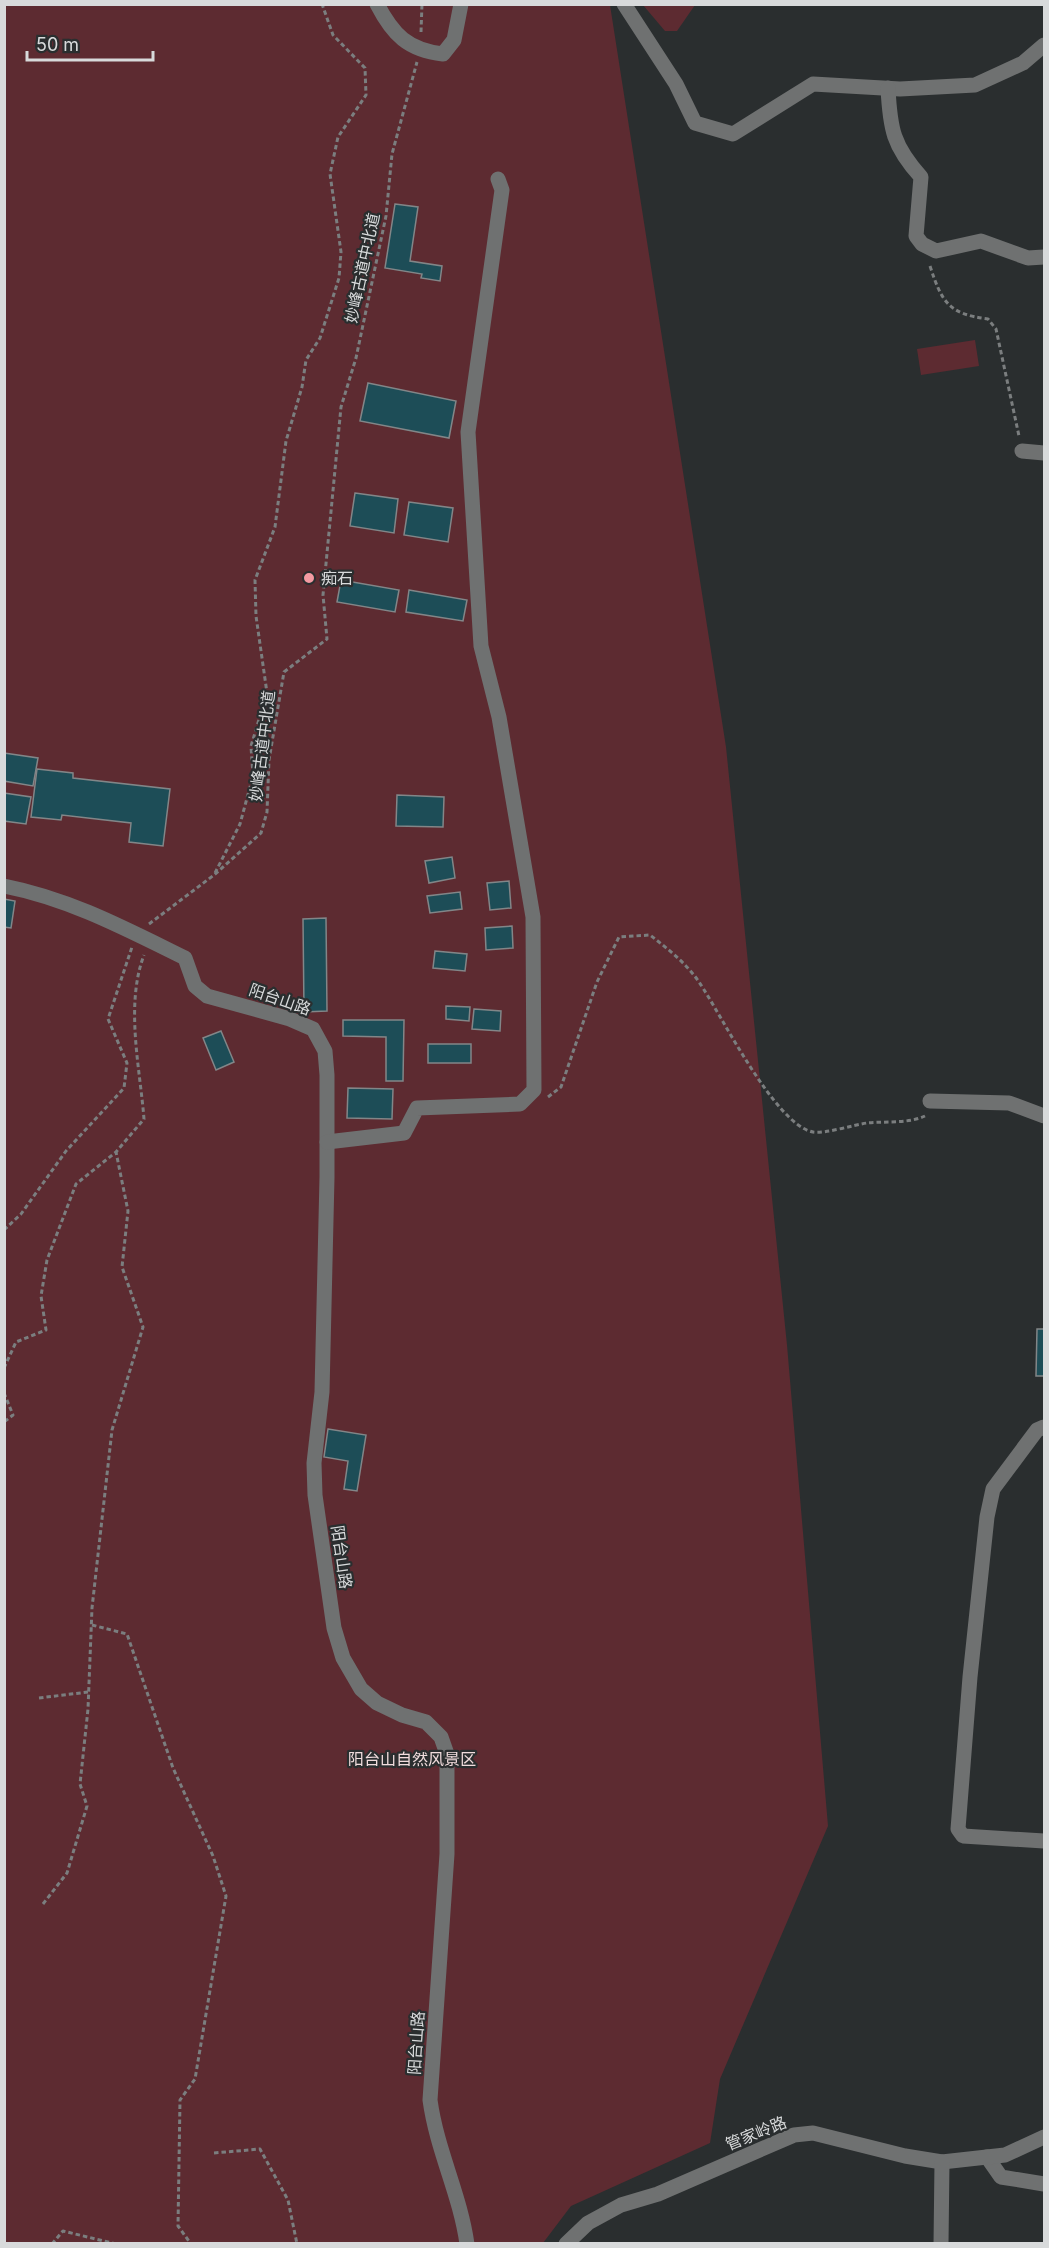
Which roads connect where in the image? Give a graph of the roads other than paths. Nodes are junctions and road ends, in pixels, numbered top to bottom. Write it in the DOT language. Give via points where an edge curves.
graph roads {
  1 [pos="377,4"];
  2 [pos="461,4"];
  3 [pos="624,4"];
  4 [pos="1044,45"];
  5 [pos="888,88"];
  6 [pos="498,179"];
  7 [pos="1044,257"];
  8 [pos="1022,451"];
  9 [pos="1044,453"];
  10 [pos="4,886"];
  11 [pos="930,1101"];
  12 [pos="1044,1116"];
  13 [pos="327,1142"];
  14 [pos="1044,1427"];
  15 [pos="1044,1841"];
  16 [pos="1044,2137"];
  17 [pos="987,2157"];
  18 [pos="942,2162"];
  19 [pos="1044,2184"];
  20 [pos="467,2244"];
  21 [pos="566,2244"];
  22 [pos="940,2244"];
  1 -- 2 [label="street" via="390,30 420,51 443,54 454,40"];
  3 -- 5 [label="street" via="676,84 695,123 733,134 813,84"];
  4 -- 5 [label="street" via="1023,63 975,85"];
  5 -- 7 [label="street" via="893,139 921,177 916,236 922,244 936,251 981,241 1028,258"];
  6 -- 13 [label="street" via="502,190 468,432 481,646 499,717 533,917 534,1090 520,1104 417,1108 404,1132"];
  8 -- 9 [label="street"];
  10 -- 13 [label="street, 阳台山路" via="41,893 104,917 185,958 195,986 207,996 313,1029 325,1050"];
  11 -- 12 [label="street" via="1009,1103"];
  13 -- 20 [label="street, 阳台山路" via="322,1392 314,1463 315,1495 334,1628 343,1658 361,1689 377,1703 426,1722 441,1737 447,1754 447,1854 430,2100 434,2133 464,2223"];
  14 -- 15 [label="street" via="1037,1430 993,1489 987,1517 958,1829 963,1836"];
  16 -- 17 [label="street, 管家岭路" via="1005,2156"];
  17 -- 18 [label="street, 管家岭路"];
  17 -- 19 [label="street" via="1000,2177"];
  18 -- 21 [label="street, 管家岭路" via="813,2133 794,2135 658,2194 621,2205 588,2223"];
  18 -- 22 [label="street"];
}
